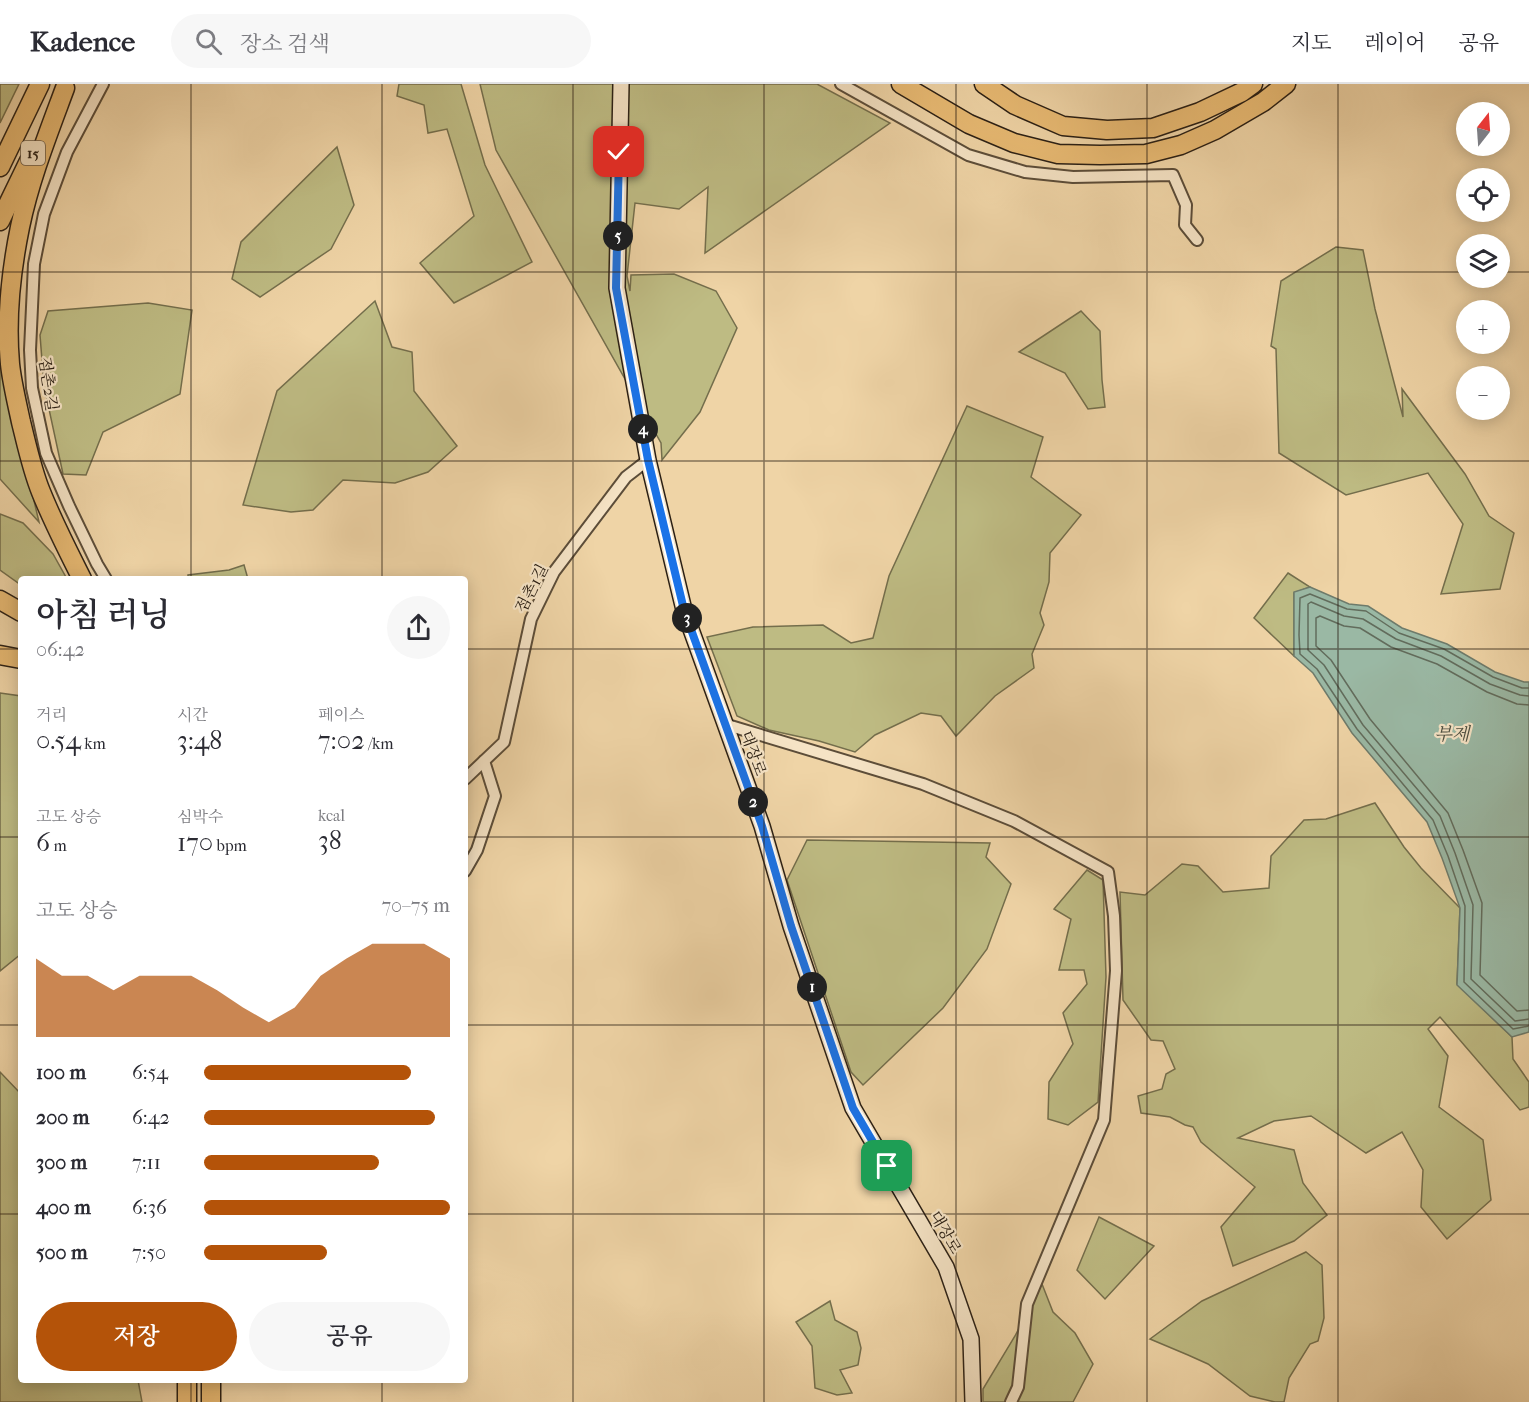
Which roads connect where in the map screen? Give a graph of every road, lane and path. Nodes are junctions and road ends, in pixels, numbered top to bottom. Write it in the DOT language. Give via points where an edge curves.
graph roads {
  1 [pos="40,84"];
  2 [pos="103,84"];
  3 [pos="621,84"];
  4 [pos="841,84"];
  5 [pos="901,84"];
  6 [pos="984,84"];
  7 [pos="1253,84"];
  8 [pos="1286,84"];
  9 [pos="66,86"];
  10 [pos="0,167"];
  11 [pos="0,221"];
  12 [pos="1197,240"];
  13 [pos="648,460"];
  14 [pos="80,576"];
  15 [pos="104,576"];
  16 [pos="0,587"];
  17 [pos="18,596"];
  18 [pos="0,600"];
  19 [pos="18,610"];
  20 [pos="0,655"];
  21 [pos="18,658"];
  22 [pos="724,724"];
  23 [pos="484,761"];
  24 [pos="468,776"];
  25 [pos="468,866"];
  26 [pos="187,1383"];
  27 [pos="211,1383"];
  28 [pos="187,1402"];
  29 [pos="211,1402"];
  30 [pos="973,1402"];
  31 [pos="1011,1402"];
  1 -- 10 [label="highway, 15"];
  2 -- 15 [label="street, 점촌2길" via="67,152 44,214 34,264 30,350 46,453"];
  3 -- 13 [label="street, 대장로" via="616,288"];
  4 -- 12 [label="street" via="968,155 1025,172 1073,177 1173,175 1186,205 1185,225"];
  5 -- 8 [label="highway" via="969,124 1014,144 1058,154 1100,155 1146,154 1181,145 1215,130"];
  6 -- 7 [label="highway" via="1015,105 1063,126 1107,130 1153,128 1200,112"];
  9 -- 11 [label="highway, 15"];
  9 -- 14 [label="highway" via="41,154 21,227 9,335 10,364 28,450 41,491"];
  13 -- 22 [label="street, 대장로" via="684,610"];
  13 -- 23 [label="street, 점촌1길" via="626,477 554,572 531,619 504,742"];
  16 -- 17 [label="highway"];
  18 -- 19 [label="highway"];
  20 -- 21 [label="highway"];
  22 -- 30 [label="street, 대장로" via="762,826 791,926 853,1108 946,1267 971,1339"];
  22 -- 31 [label="street" via="923,784 1014,821 1108,872 1116,971 1104,1120 1027,1304 1018,1387"];
  23 -- 24 [label="street, 점촌1길"];
  23 -- 25 [label="street" via="495,796"];
  26 -- 28 [label="highway"];
  27 -- 29 [label="highway"];
}
